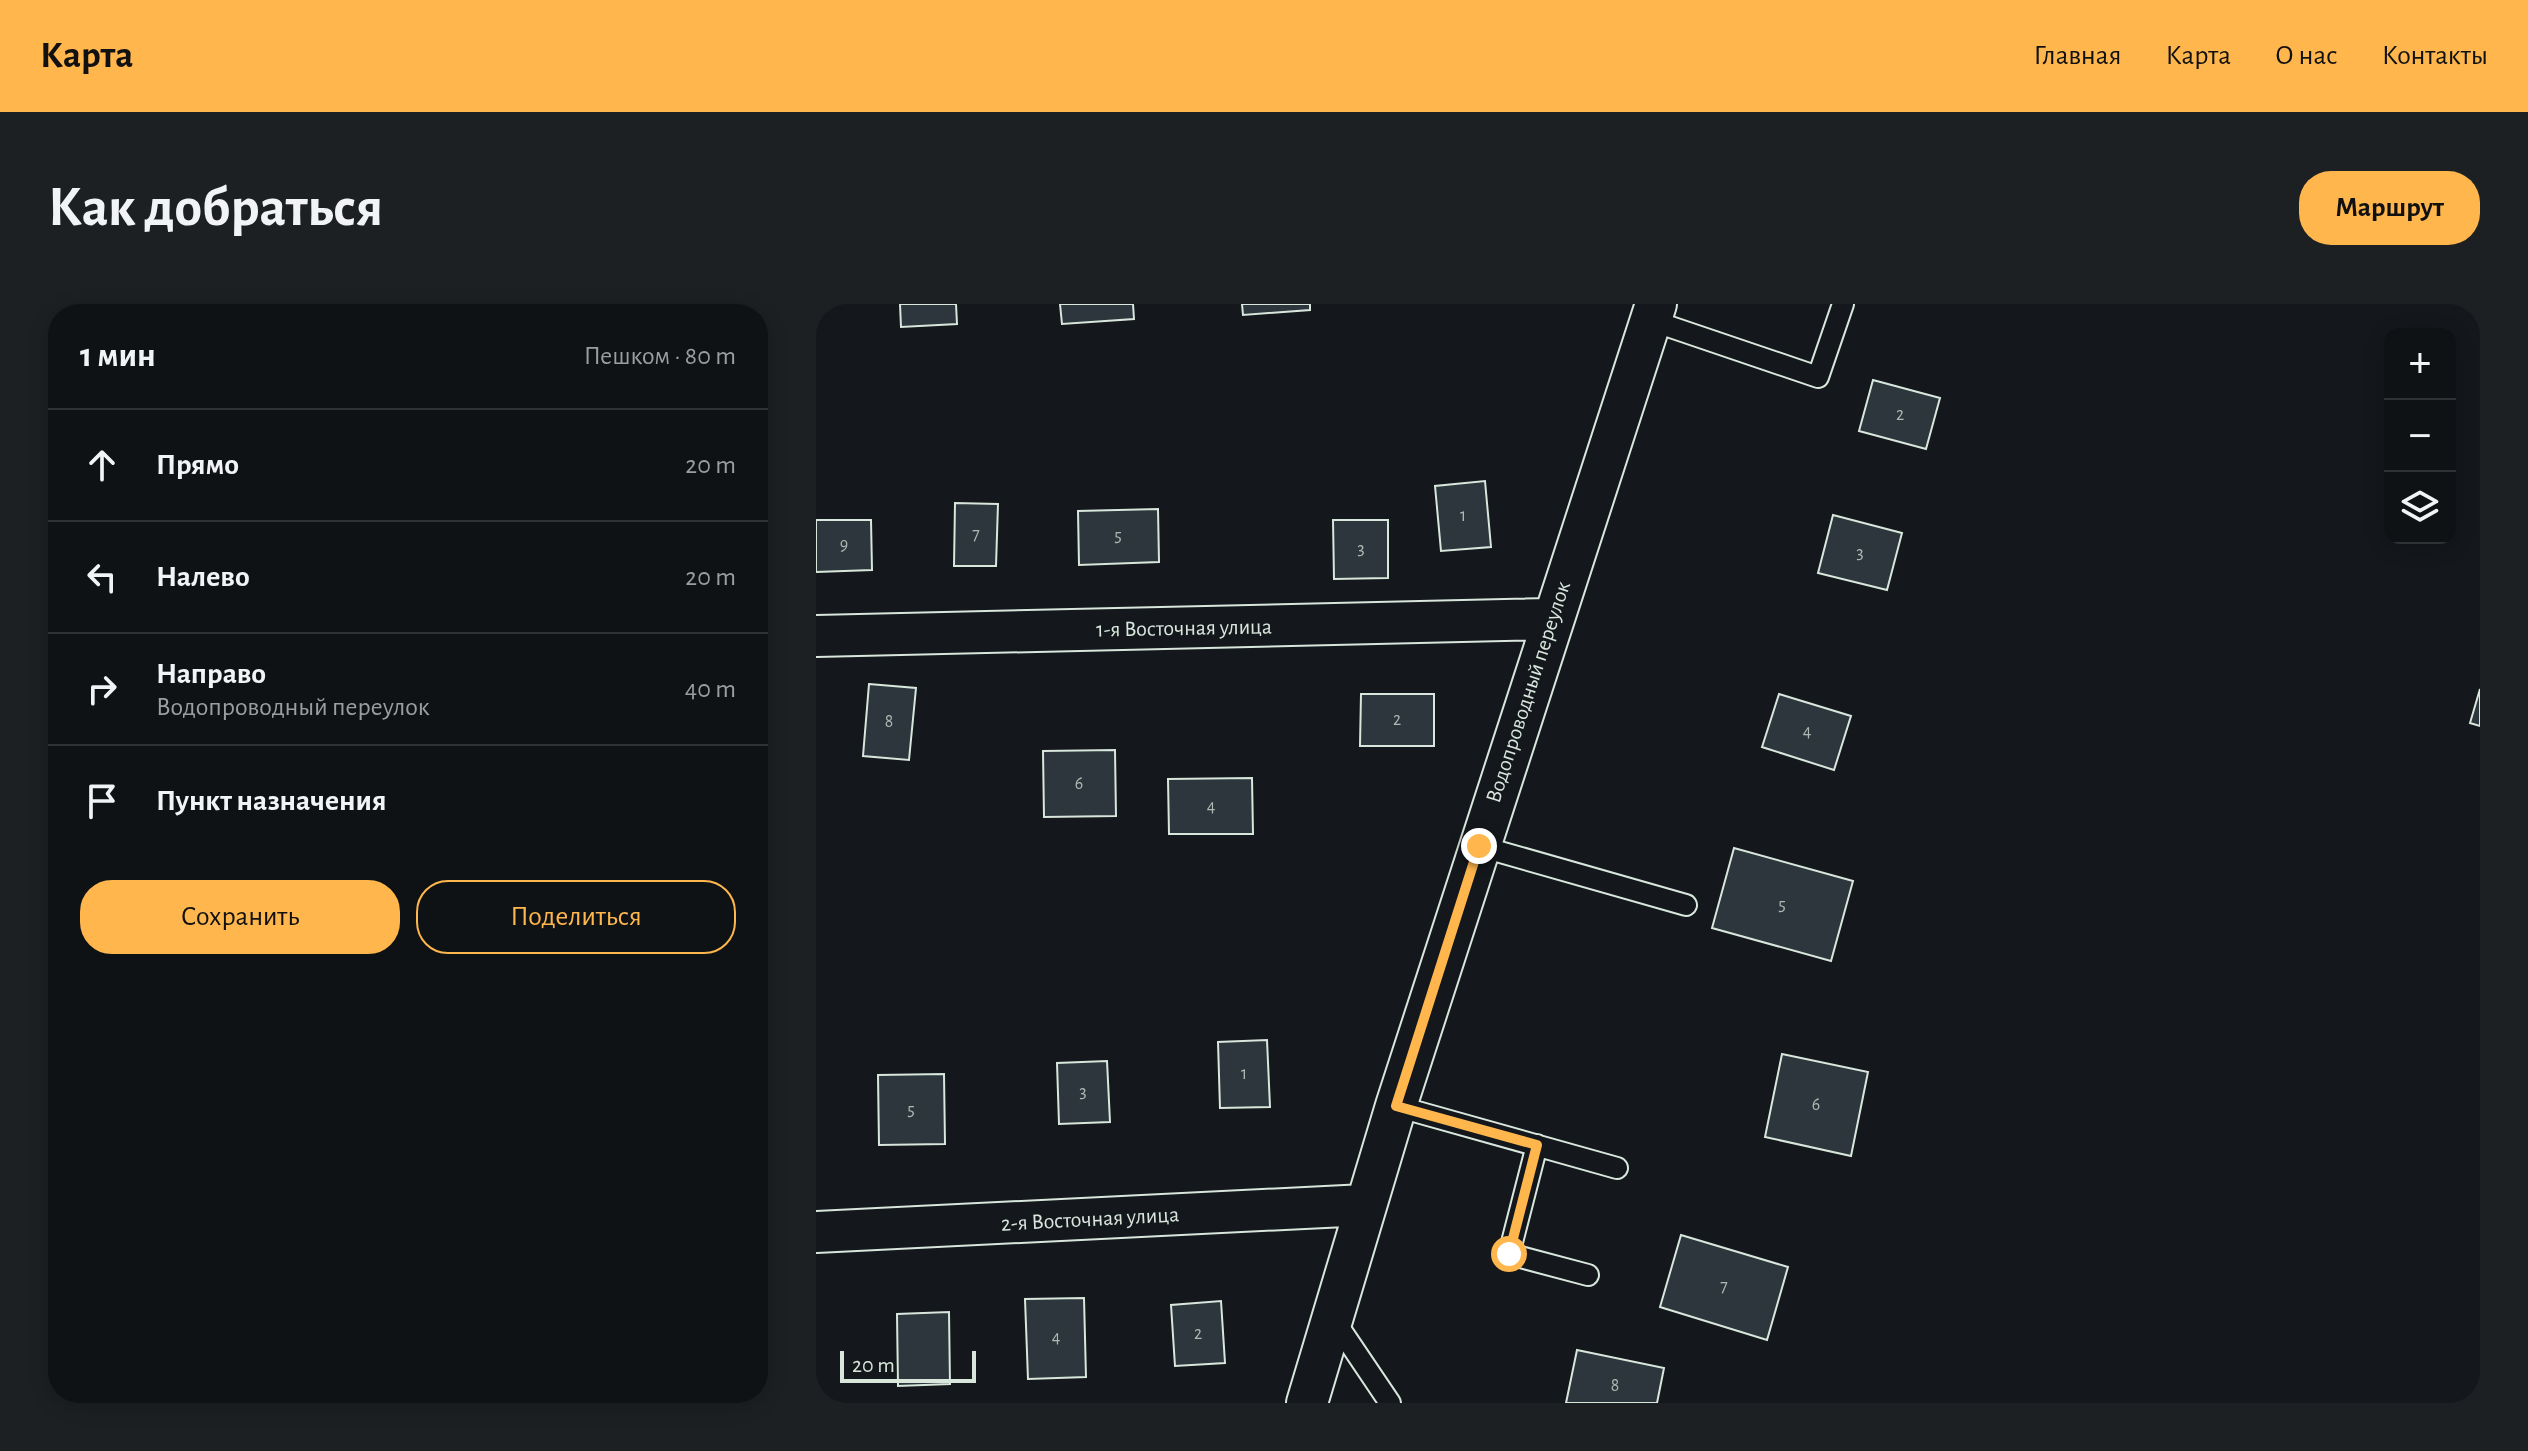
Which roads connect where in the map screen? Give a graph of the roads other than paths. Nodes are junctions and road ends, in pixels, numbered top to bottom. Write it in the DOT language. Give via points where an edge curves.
graph roads {
  1 [pos="1843,304"];
  2 [pos="1653,312"];
  3 [pos="1551,619"];
  4 [pos="816,636"];
  5 [pos="1479,846"];
  6 [pos="1686,905"];
  7 [pos="1396,1106"];
  8 [pos="1537,1145"];
  9 [pos="1617,1168"];
  10 [pos="1365,1205"];
  11 [pos="816,1232"];
  12 [pos="1588,1275"];
  13 [pos="1332,1316"];
  14 [pos="1307,1403"];
  15 [pos="1390,1403"];
  1 -- 2 [label="lane" via="1818,377"];
  2 -- 3 [label="street, Водопроводный переулок"];
  3 -- 4 [label="street, 1-я Восточная улица"];
  3 -- 5 [label="street, Водопроводный переулок"];
  5 -- 6 [label="lane"];
  5 -- 7 [label="street, Водопроводный переулок"];
  7 -- 8 [label="lane"];
  7 -- 10 [label="street, Водопроводный переулок"];
  8 -- 9 [label="lane"];
  8 -- 12 [label="lane" via="1509,1254"];
  10 -- 11 [label="street, 2-я Восточная улица"];
  10 -- 13 [label="street, Водопроводный переулок"];
  13 -- 14 [label="street, Водопроводный переулок"];
  13 -- 15 [label="lane"];
}
